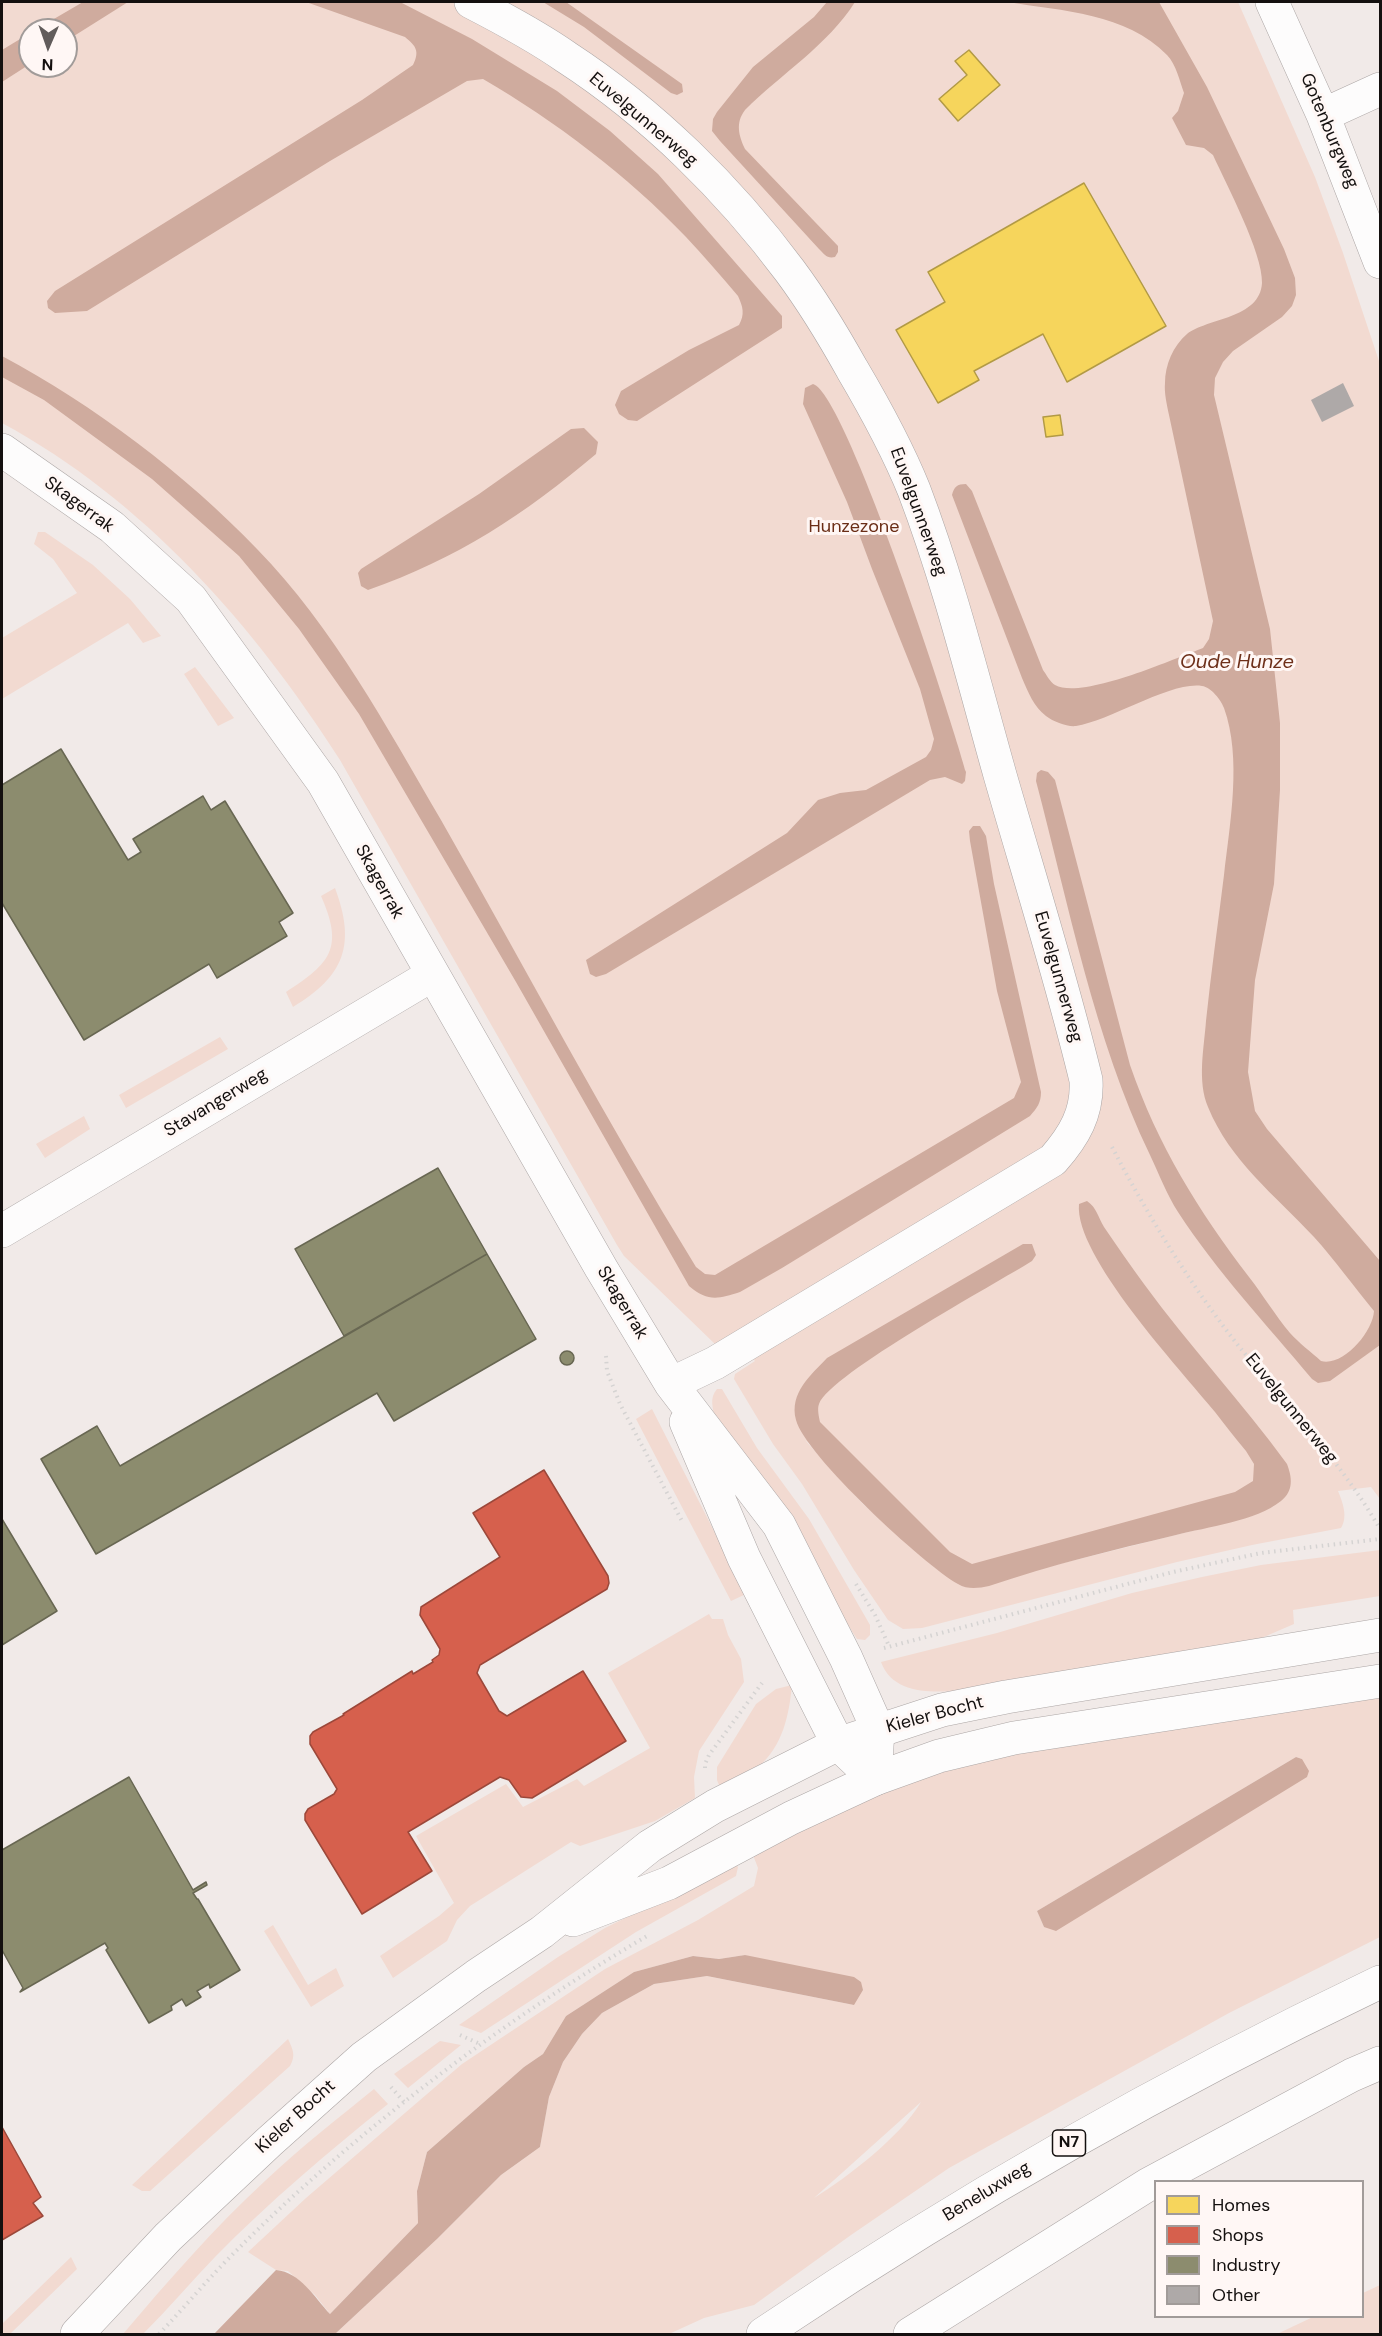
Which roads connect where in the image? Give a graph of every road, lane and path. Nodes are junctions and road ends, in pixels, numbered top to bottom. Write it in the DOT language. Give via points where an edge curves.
graph roads {
  1 [pos="471,2"];
  2 [pos="1272,2"];
  3 [pos="1380,89"];
  4 [pos="1323,115"];
  5 [pos="1367,185"];
  6 [pos="1380,262"];
  7 [pos="2,450"];
  8 [pos="432,975"];
  9 [pos="1084,1111"];
  10 [pos="2,1231"];
  11 [pos="671,1384"];
  12 [pos="1380,1528"];
  13 [pos="1380,1539"];
  14 [pos="1380,1635"];
  15 [pos="890,1646"];
  16 [pos="1380,1681"];
  17 [pos="878,1730"];
  18 [pos="838,1744"];
  19 [pos="875,1779"];
  20 [pos="542,1932"];
  21 [pos="1380,1982"];
  22 [pos="481,2044"];
  23 [pos="1380,2063"];
  24 [pos="1156,2180"];
  25 [pos="1154,2181"];
  26 [pos="966,2299"];
  27 [pos="763,2332"];
  28 [pos="77,2334"];
  29 [pos="159,2334"];
  30 [pos="910,2334"];
  31 [pos="931,2334"];
  1 -- 9 [label="main road, Euvelgunnerweg" via="576,63 657,127 709,177 790,271 869,398 913,489 960,633 1084,1070"];
  2 -- 4 [label="main road, Gotenburgweg"];
  3 -- 4 [label="main road"];
  4 -- 5 [label="main road, Gotenburgweg"];
  5 -- 6 [label="main road, Gotenburgweg"];
  7 -- 8 [label="main road, Skagerrak" via="112,527 191,599 323,782"];
  8 -- 10 [label="main road, Stavangerweg"];
  8 -- 11 [label="main road, Skagerrak"];
  9 -- 11 [label="main road, Euvelgunnerweg" via="1069,1142 1053,1160 715,1363"];
  9 -- 12 [label="path, Euvelgunnerweg" via="1107,1137 1142,1204 1229,1334 1348,1478"];
  11 -- 17 [label="main road, Skagerrak" via="779,1526"];
  11 -- 18 [label="main road, Skagerrak" via="744,1558"];
  13 -- 15 [label="path" via="1261,1553 1173,1572"];
  14 -- 17 [label="main road, Kieler Bocht" via="1006,1697 942,1710"];
  16 -- 19 [label="main road, Kieler Bocht" via="1014,1738 939,1756"];
  17 -- 18 [label="main road, Kieler Bocht"];
  17 -- 19 [label="main road, Skagerrak"];
  18 -- 19 [label="main road, Skagerrak"];
  18 -- 20 [label="main road, Kieler Bocht" via="715,1806 650,1846"];
  19 -- 20 [label="main road, Kieler Bocht" via="791,1818 669,1883"];
  20 -- 28 [label="main road, Kieler Bocht" via="357,2063 168,2237"];
  21 -- 27 [label="main road, Beneluxweg / N7" via="1197,2072 1081,2137 924,2229"];
  22 -- 29 [label="path" via="404,2102 295,2196 233,2254"];
  23 -- 24 [label="main road"];
  25 -- 26 [label="main road"];
  26 -- 30 [label="main road"];
  26 -- 31 [label="main road"];
}
